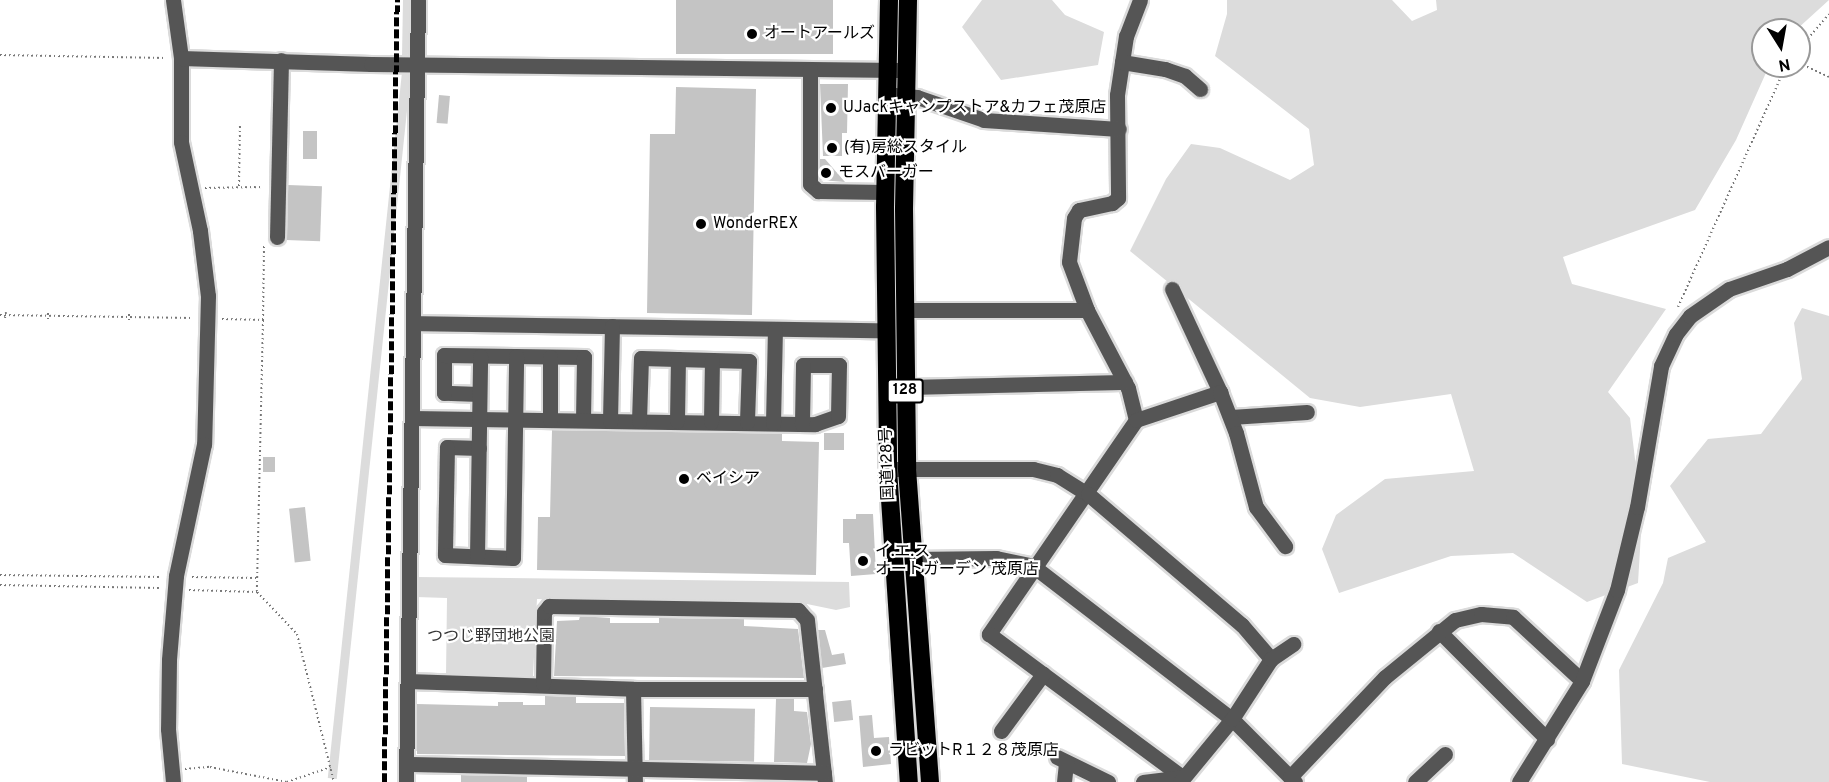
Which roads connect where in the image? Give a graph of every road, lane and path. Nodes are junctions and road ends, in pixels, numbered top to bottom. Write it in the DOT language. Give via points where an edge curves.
graph roads {
  1 [pos="173,0"];
  2 [pos="418,0"];
  3 [pos="889,0"];
  4 [pos="908,0"];
  5 [pos="1140,0"];
  6 [pos="1829,14"];
  7 [pos="1811,35"];
  8 [pos="0,55"];
  9 [pos="181,58"];
  10 [pos="280,60"];
  11 [pos="1122,62"];
  12 [pos="418,64"];
  13 [pos="810,69"];
  14 [pos="1811,69"];
  15 [pos="887,70"];
  16 [pos="906,70"];
  17 [pos="1829,77"];
  18 [pos="1781,78"];
  19 [pos="1200,89"];
  20 [pos="906,95"];
  21 [pos="887,96"];
  22 [pos="240,123"];
  23 [pos="1119,129"];
  24 [pos="239,187"];
  25 [pos="265,187"];
  26 [pos="192,188"];
  27 [pos="885,192"];
  28 [pos="277,237"];
  29 [pos="1829,247"];
  30 [pos="1172,290"];
  31 [pos="904,310"];
  32 [pos="1087,310"];
  33 [pos="6,312"];
  34 [pos="48,312"];
  35 [pos="129,314"];
  36 [pos="5,318"];
  37 [pos="48,319"];
  38 [pos="129,320"];
  39 [pos="414,322"];
  40 [pos="612,326"];
  41 [pos="775,329"];
  42 [pos="885,330"];
  43 [pos="1676,334"];
  44 [pos="480,356"];
  45 [pos="516,356"];
  46 [pos="550,357"];
  47 [pos="678,359"];
  48 [pos="712,360"];
  49 [pos="1125,382"];
  50 [pos="905,387"];
  51 [pos="1220,392"];
  52 [pos="479,394"];
  53 [pos="1307,412"];
  54 [pos="1231,417"];
  55 [pos="412,418"];
  56 [pos="479,419"];
  57 [pos="514,419"];
  58 [pos="550,420"];
  59 [pos="583,420"];
  60 [pos="1136,420"];
  61 [pos="610,421"];
  62 [pos="639,421"];
  63 [pos="677,422"];
  64 [pos="711,422"];
  65 [pos="747,422"];
  66 [pos="773,423"];
  67 [pos="802,424"];
  68 [pos="478,448"];
  69 [pos="888,469"];
  70 [pos="907,469"];
  71 [pos="1088,494"];
  72 [pos="1285,546"];
  73 [pos="477,556"];
  74 [pos="912,559"];
  75 [pos="1036,567"];
  76 [pos="0,575"];
  77 [pos="176,583"];
  78 [pos="0,585"];
  79 [pos="257,592"];
  80 [pos="1439,631"];
  81 [pos="1293,644"];
  82 [pos="1271,659"];
  83 [pos="1043,674"];
  84 [pos="408,681"];
  85 [pos="1582,681"];
  86 [pos="543,684"];
  87 [pos="633,689"];
  88 [pos="815,689"];
  89 [pos="1232,718"];
  90 [pos="1001,731"];
  91 [pos="1547,739"];
  92 [pos="1445,754"];
  93 [pos="407,764"];
  94 [pos="331,767"];
  95 [pos="173,776"];
  96 [pos="635,776"];
  97 [pos="824,778"];
  98 [pos="1181,779"];
  99 [pos="1292,779"];
  100 [pos="334,782"];
  101 [pos="406,782"];
  102 [pos="909,782"];
  103 [pos="930,782"];
  104 [pos="1064,782"];
  105 [pos="1108,782"];
  106 [pos="1143,782"];
  107 [pos="1415,782"];
  108 [pos="1519,782"];
  1 -- 9 [label="street"];
  2 -- 12 [label="street"];
  3 -- 15 [label="highway, 国道128号 / 128"];
  4 -- 16 [label="highway, 国道128号 / 128"];
  5 -- 11 [label="street" via="1126,36"];
  6 -- 7 [label="path"];
  8 -- 9 [label="path"];
  9 -- 10 [label="street"];
  9 -- 26 [label="street" via="181,142"];
  10 -- 12 [label="street"];
  10 -- 28 [label="street"];
  11 -- 19 [label="street" via="1165,69 1185,76"];
  11 -- 23 [label="street" via="1117,95"];
  12 -- 13 [label="street"];
  12 -- 39 [label="street"];
  13 -- 15 [label="street"];
  13 -- 27 [label="street" via="810,183 826,192"];
  14 -- 17 [label="path"];
  15 -- 16 [label="street"];
  15 -- 21 [label="highway, 国道128号 / 128"];
  16 -- 20 [label="highway, 国道128号 / 128"];
  18 -- 43 [label="path" via="1678,305"];
  20 -- 21 [label="street"];
  20 -- 23 [label="street" via="984,120"];
  20 -- 31 [label="highway, 国道128号 / 128"];
  21 -- 27 [label="highway, 国道128号 / 128"];
  22 -- 24 [label="path"];
  23 -- 32 [label="street" via="1118,198 1112,203 1079,210 1074,218 1069,262"];
  24 -- 25 [label="path"];
  24 -- 26 [label="path"];
  26 -- 77 [label="street" via="208,284 205,431"];
  27 -- 42 [label="highway, 国道128号 / 128"];
  29 -- 43 [label="street" via="1787,269 1730,289 1690,316"];
  30 -- 51 [label="street"];
  31 -- 32 [label="street"];
  31 -- 50 [label="highway, 国道128号 / 128"];
  32 -- 49 [label="street"];
  33 -- 36 [label="path"];
  34 -- 37 [label="path"];
  35 -- 38 [label="path"];
  39 -- 40 [label="street"];
  39 -- 55 [label="street"];
  40 -- 41 [label="street"];
  40 -- 61 [label="street"];
  41 -- 42 [label="street"];
  41 -- 66 [label="street"];
  42 -- 69 [label="highway, 国道128号 / 128"];
  43 -- 85 [label="street" via="1661,366 1637,507 1617,590"];
  44 -- 45 [label="street"];
  44 -- 52 [label="street"];
  44 -- 52 [label="street" via="444,355 444,393"];
  45 -- 46 [label="street"];
  45 -- 57 [label="street"];
  46 -- 58 [label="street"];
  46 -- 59 [label="street" via="584,357"];
  47 -- 48 [label="street"];
  47 -- 62 [label="street" via="641,358"];
  47 -- 63 [label="street"];
  48 -- 64 [label="street"];
  48 -- 65 [label="street" via="749,361"];
  49 -- 50 [label="street"];
  49 -- 60 [label="street"];
  50 -- 70 [label="highway, 国道128号 / 128"];
  51 -- 54 [label="street"];
  51 -- 60 [label="street"];
  52 -- 56 [label="street"];
  53 -- 54 [label="street"];
  54 -- 72 [label="street" via="1256,507"];
  55 -- 56 [label="street"];
  55 -- 84 [label="street"];
  56 -- 57 [label="street"];
  56 -- 68 [label="street"];
  57 -- 58 [label="street"];
  57 -- 73 [label="street" via="513,558"];
  58 -- 59 [label="street"];
  59 -- 61 [label="street"];
  60 -- 71 [label="street"];
  61 -- 62 [label="street"];
  62 -- 63 [label="street"];
  63 -- 64 [label="street"];
  64 -- 65 [label="street"];
  65 -- 66 [label="street"];
  66 -- 67 [label="street"];
  68 -- 73 [label="street"];
  68 -- 73 [label="street" via="447,447 445,555"];
  69 -- 70 [label="street"];
  69 -- 102 [label="highway, 国道128号 / 128"];
  70 -- 71 [label="street" via="1033,469 1058,474"];
  70 -- 74 [label="highway, 国道128号 / 128"];
  71 -- 75 [label="street"];
  71 -- 82 [label="street" via="1242,625"];
  74 -- 75 [label="street" via="996,558"];
  74 -- 103 [label="highway, 国道128号 / 128"];
  75 -- 83 [label="street" via="989,634"];
  75 -- 89 [label="street"];
  76 -- 77 [label="path"];
  77 -- 78 [label="path"];
  77 -- 79 [label="path"];
  77 -- 79 [label="path" via="258,578"];
  77 -- 95 [label="street" via="167,700"];
  79 -- 94 [label="path" via="297,634"];
  80 -- 85 [label="street" via="1455,620 1481,614 1513,617"];
  80 -- 91 [label="street"];
  80 -- 99 [label="street" via="1385,677"];
  81 -- 82 [label="street"];
  82 -- 89 [label="street"];
  83 -- 90 [label="street"];
  83 -- 98 [label="street"];
  84 -- 86 [label="street"];
  84 -- 93 [label="street"];
  85 -- 91 [label="street"];
  86 -- 87 [label="street"];
  86 -- 88 [label="street" via="544,612 549,606 794,610 807,620"];
  87 -- 88 [label="street"];
  87 -- 96 [label="street"];
  88 -- 97 [label="street"];
  89 -- 98 [label="street"];
  89 -- 99 [label="street"];
  91 -- 108 [label="street"];
  92 -- 107 [label="street"];
  93 -- 96 [label="street"];
  93 -- 101 [label="street"];
  94 -- 95 [label="path" via="287,782 210,767"];
  94 -- 100 [label="path"];
  96 -- 97 [label="street"];
  98 -- 106 [label="street"];
  104 -- 105 [label="street" via="1062,759"];
}
